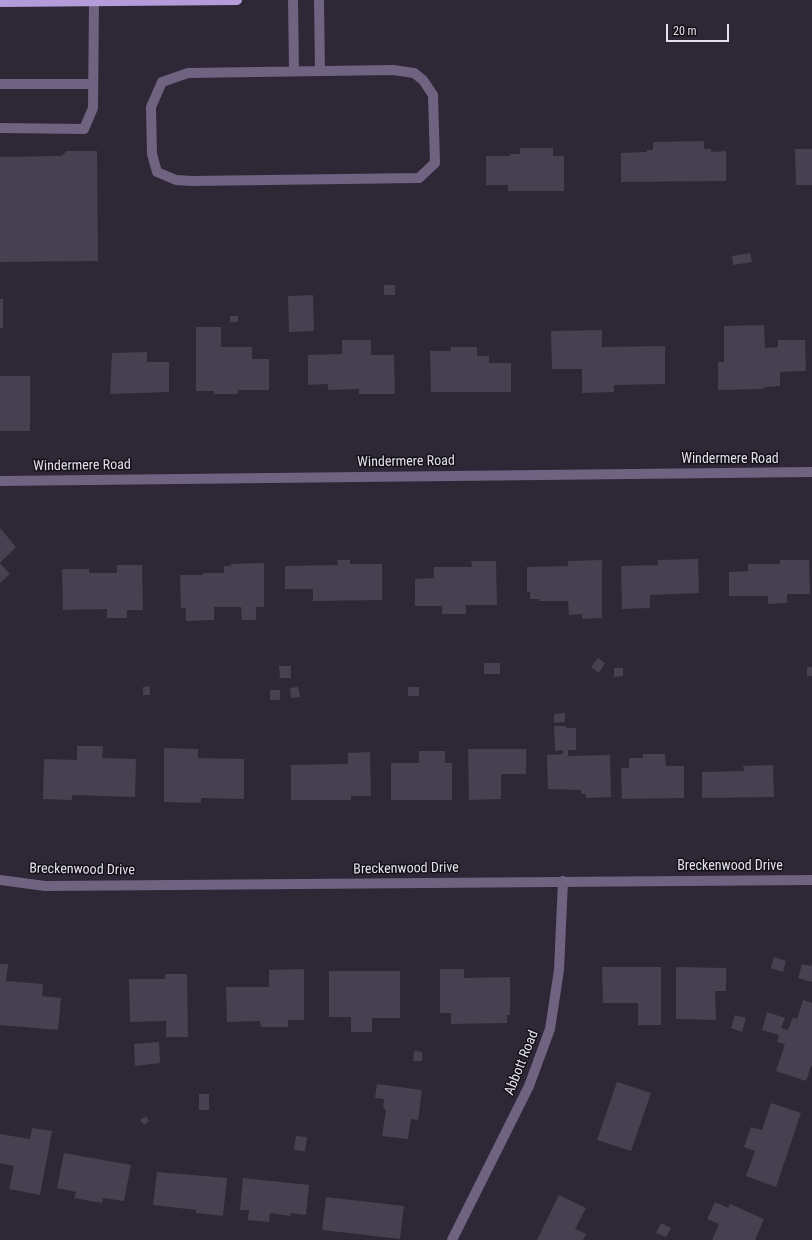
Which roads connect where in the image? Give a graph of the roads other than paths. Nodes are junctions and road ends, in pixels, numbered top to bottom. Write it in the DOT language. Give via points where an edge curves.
graph roads {
  1 [pos="237,0"];
  2 [pos="293,0"];
  3 [pos="319,0"];
  4 [pos="94,1"];
  5 [pos="0,2"];
  6 [pos="294,71"];
  7 [pos="320,71"];
  8 [pos="0,84"];
  9 [pos="93,84"];
  10 [pos="0,128"];
  11 [pos="812,472"];
  12 [pos="0,481"];
  13 [pos="0,880"];
  14 [pos="812,880"];
  15 [pos="563,881"];
  16 [pos="452,1240"];
  1 -- 4 [label="main road"];
  2 -- 6 [label="street"];
  3 -- 7 [label="street"];
  4 -- 5 [label="main road"];
  4 -- 9 [label="street"];
  6 -- 7 [label="street"];
  6 -- 7 [label="street" via="188,73 162,82 151,107 152,154 157,172 176,180 192,181 419,178 435,163 433,95 423,80 414,73 392,70"];
  8 -- 9 [label="street"];
  9 -- 10 [label="street" via="93,108 84,129"];
  11 -- 12 [label="street, Windermere Road"];
  13 -- 15 [label="street, Breckenwood Drive" via="45,886"];
  14 -- 15 [label="street, Breckenwood Drive"];
  15 -- 16 [label="street, Abbott Road" via="559,970 550,1029 529,1086"];
}
